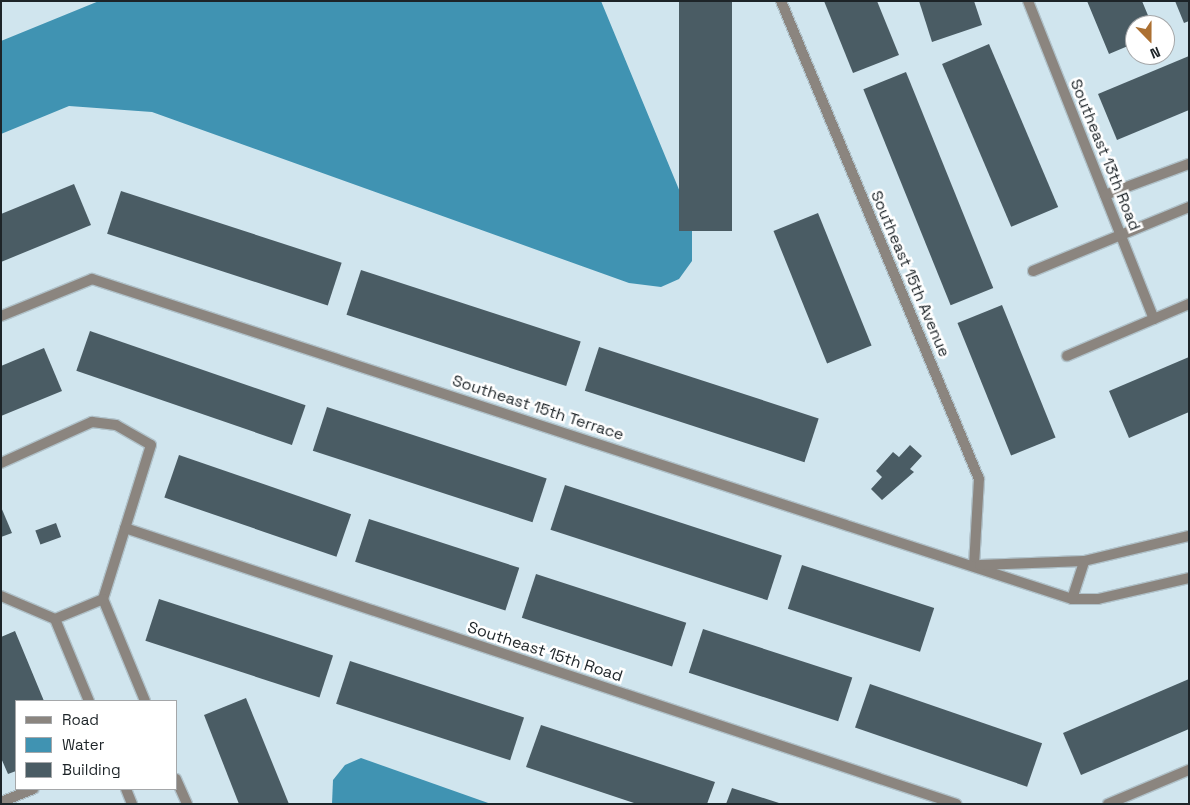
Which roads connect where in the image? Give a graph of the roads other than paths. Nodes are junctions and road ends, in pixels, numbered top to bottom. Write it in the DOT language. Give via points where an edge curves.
graph roads {
  1 [pos="781,1"];
  2 [pos="1028,1"];
  3 [pos="1189,164"];
  4 [pos="1105,195"];
  5 [pos="1189,207"];
  6 [pos="1121,235"];
  7 [pos="1033,271"];
  8 [pos="1189,304"];
  9 [pos="1,316"];
  10 [pos="1154,319"];
  11 [pos="1067,356"];
  12 [pos="1,463"];
  13 [pos="125,528"];
  14 [pos="1189,536"];
  15 [pos="1084,561"];
  16 [pos="974,565"];
  17 [pos="1189,578"];
  18 [pos="1,596"];
  19 [pos="103,599"];
  20 [pos="1072,599"];
  21 [pos="55,619"];
  22 [pos="89,700"];
  23 [pos="144,700"];
  24 [pos="1189,770"];
  25 [pos="178,784"];
  26 [pos="31,790"];
  27 [pos="126,790"];
  28 [pos="1,802"];
  29 [pos="132,804"];
  30 [pos="186,804"];
  31 [pos="956,804"];
  32 [pos="1108,804"];
  1 -- 16 [label="street, Southeast 15th Avenue" via="979,480"];
  2 -- 4 [label="street, Southeast 13th Road"];
  3 -- 4 [label="street"];
  4 -- 6 [label="street, Southeast 13th Road"];
  5 -- 6 [label="street"];
  6 -- 7 [label="street"];
  6 -- 10 [label="street, Southeast 13th Road"];
  8 -- 10 [label="street"];
  9 -- 16 [label="street, Southeast 15th Terrace" via="92,279"];
  10 -- 11 [label="street"];
  12 -- 13 [label="street" via="92,422 130,433 151,444"];
  13 -- 19 [label="street"];
  13 -- 31 [label="street, Southeast 15th Road"];
  14 -- 15 [label="street, Southeast 15th Terrace"];
  15 -- 16 [label="street, Southeast 15th Terrace"];
  15 -- 20 [label="street"];
  16 -- 20 [label="street, Southeast 15th Terrace"];
  17 -- 20 [label="street, Southeast 15th Terrace" via="1098,599"];
  18 -- 21 [label="street"];
  19 -- 21 [label="street"];
  19 -- 23 [label="street"];
  21 -- 22 [label="street"];
  24 -- 32 [label="street"];
  25 -- 30 [label="street"];
  26 -- 28 [label="street"];
  27 -- 29 [label="street"];
}
